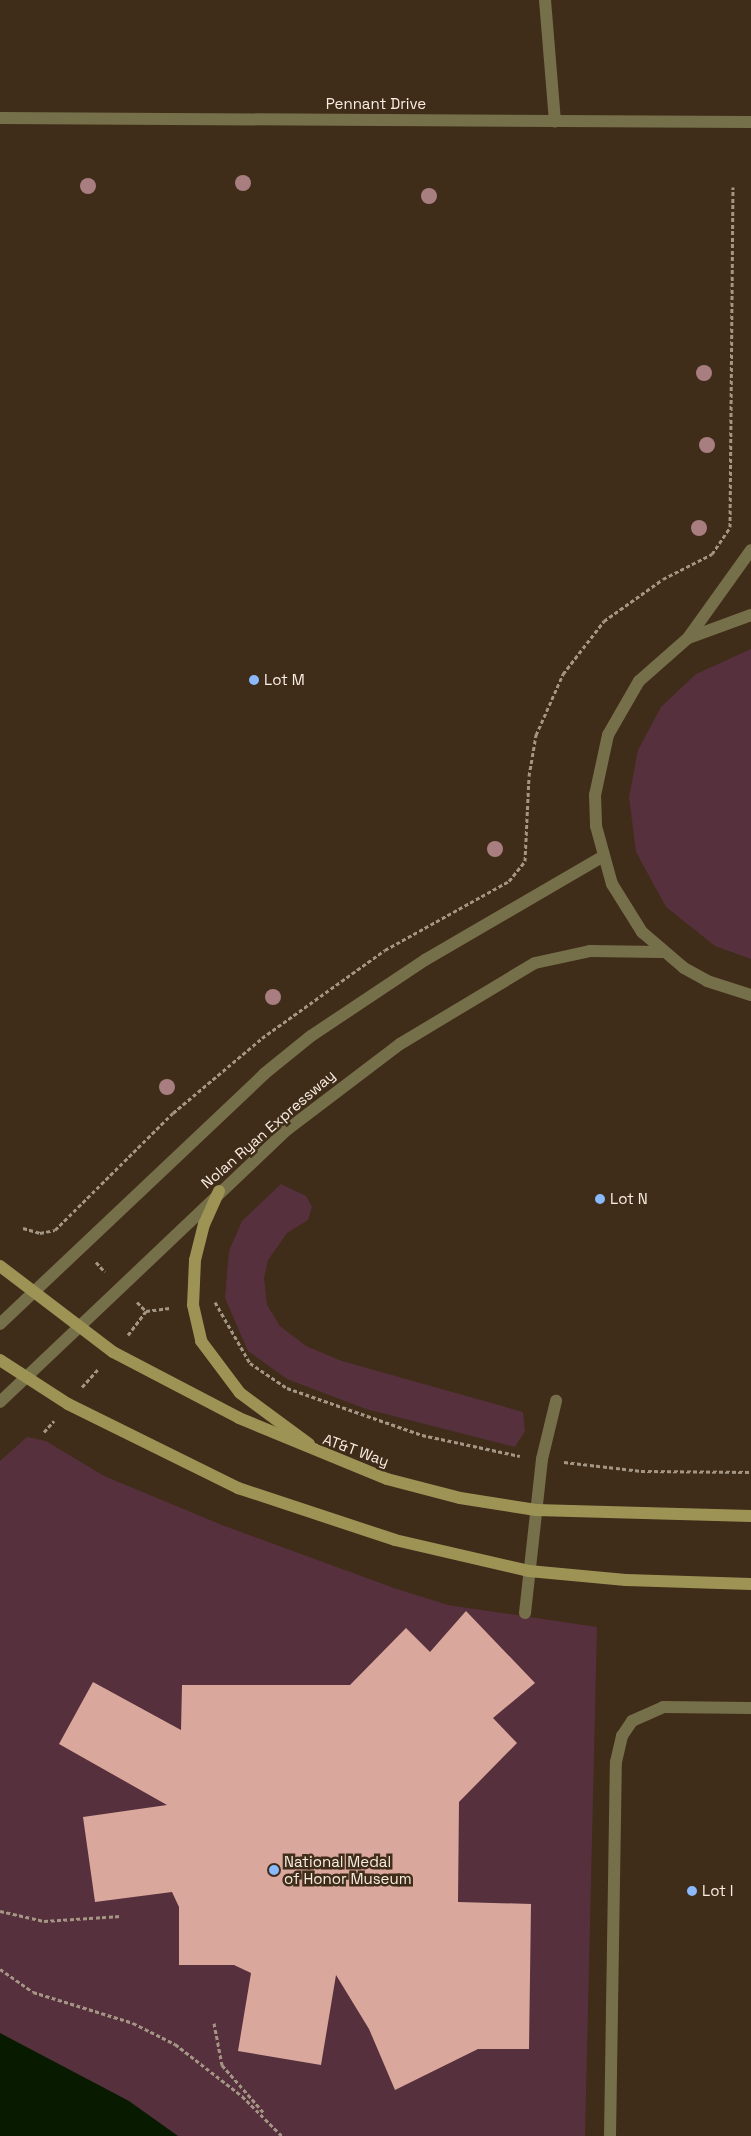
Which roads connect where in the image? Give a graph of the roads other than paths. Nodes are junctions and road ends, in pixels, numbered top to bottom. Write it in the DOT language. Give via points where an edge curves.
graph roads {
  1 [pos="545,0"];
  2 [pos="0,118"];
  3 [pos="555,122"];
  4 [pos="751,122"];
  5 [pos="751,550"];
  6 [pos="751,615"];
  7 [pos="688,638"];
  8 [pos="602,857"];
  9 [pos="662,952"];
  10 [pos="751,995"];
  11 [pos="219,1191"];
  12 [pos="0,1266"];
  13 [pos="32,1294"];
  14 [pos="0,1324"];
  15 [pos="77,1328"];
  16 [pos="0,1360"];
  17 [pos="24,1378"];
  18 [pos="556,1401"];
  19 [pos="0,1402"];
  20 [pos="331,1460"];
  21 [pos="536,1510"];
  22 [pos="751,1516"];
  23 [pos="529,1571"];
  24 [pos="751,1584"];
  25 [pos="524,1613"];
  26 [pos="751,1708"];
  27 [pos="610,2136"];
  1 -- 3 [label="street"];
  2 -- 3 [label="street, Pennant Drive"];
  3 -- 4 [label="street, Pennant Drive"];
  5 -- 7 [label="street"];
  6 -- 7 [label="street"];
  7 -- 8 [label="street" via="639,681 608,735 595,795"];
  8 -- 9 [label="street" via="625,909"];
  8 -- 13 [label="street" via="425,960 311,1036 264,1074"];
  9 -- 10 [label="street" via="708,981"];
  9 -- 11 [label="street, Nolan Ryan Expressway" via="590,951 535,963 400,1044 346,1082"];
  11 -- 15 [label="street, Nolan Ryan Expressway"];
  11 -- 20 [label="main road" via="204,1224 193,1275 193,1305 201,1341 240,1393"];
  12 -- 13 [label="main road, AT&T Way"];
  13 -- 14 [label="street"];
  13 -- 15 [label="main road, AT&T Way"];
  15 -- 17 [label="street, Nolan Ryan Expressway"];
  15 -- 20 [label="main road, AT&T Way" via="113,1352"];
  16 -- 17 [label="main road"];
  17 -- 19 [label="street, Nolan Ryan Expressway"];
  17 -- 23 [label="main road" via="190,1466 289,1507 395,1540"];
  18 -- 21 [label="street"];
  20 -- 21 [label="main road, AT&T Way" via="424,1490"];
  21 -- 22 [label="main road, AT&T Way"];
  21 -- 23 [label="street"];
  23 -- 24 [label="main road" via="635,1581"];
  23 -- 25 [label="street"];
  26 -- 27 [label="street" via="663,1707 632,1721 622,1736 616,1762"];
}
